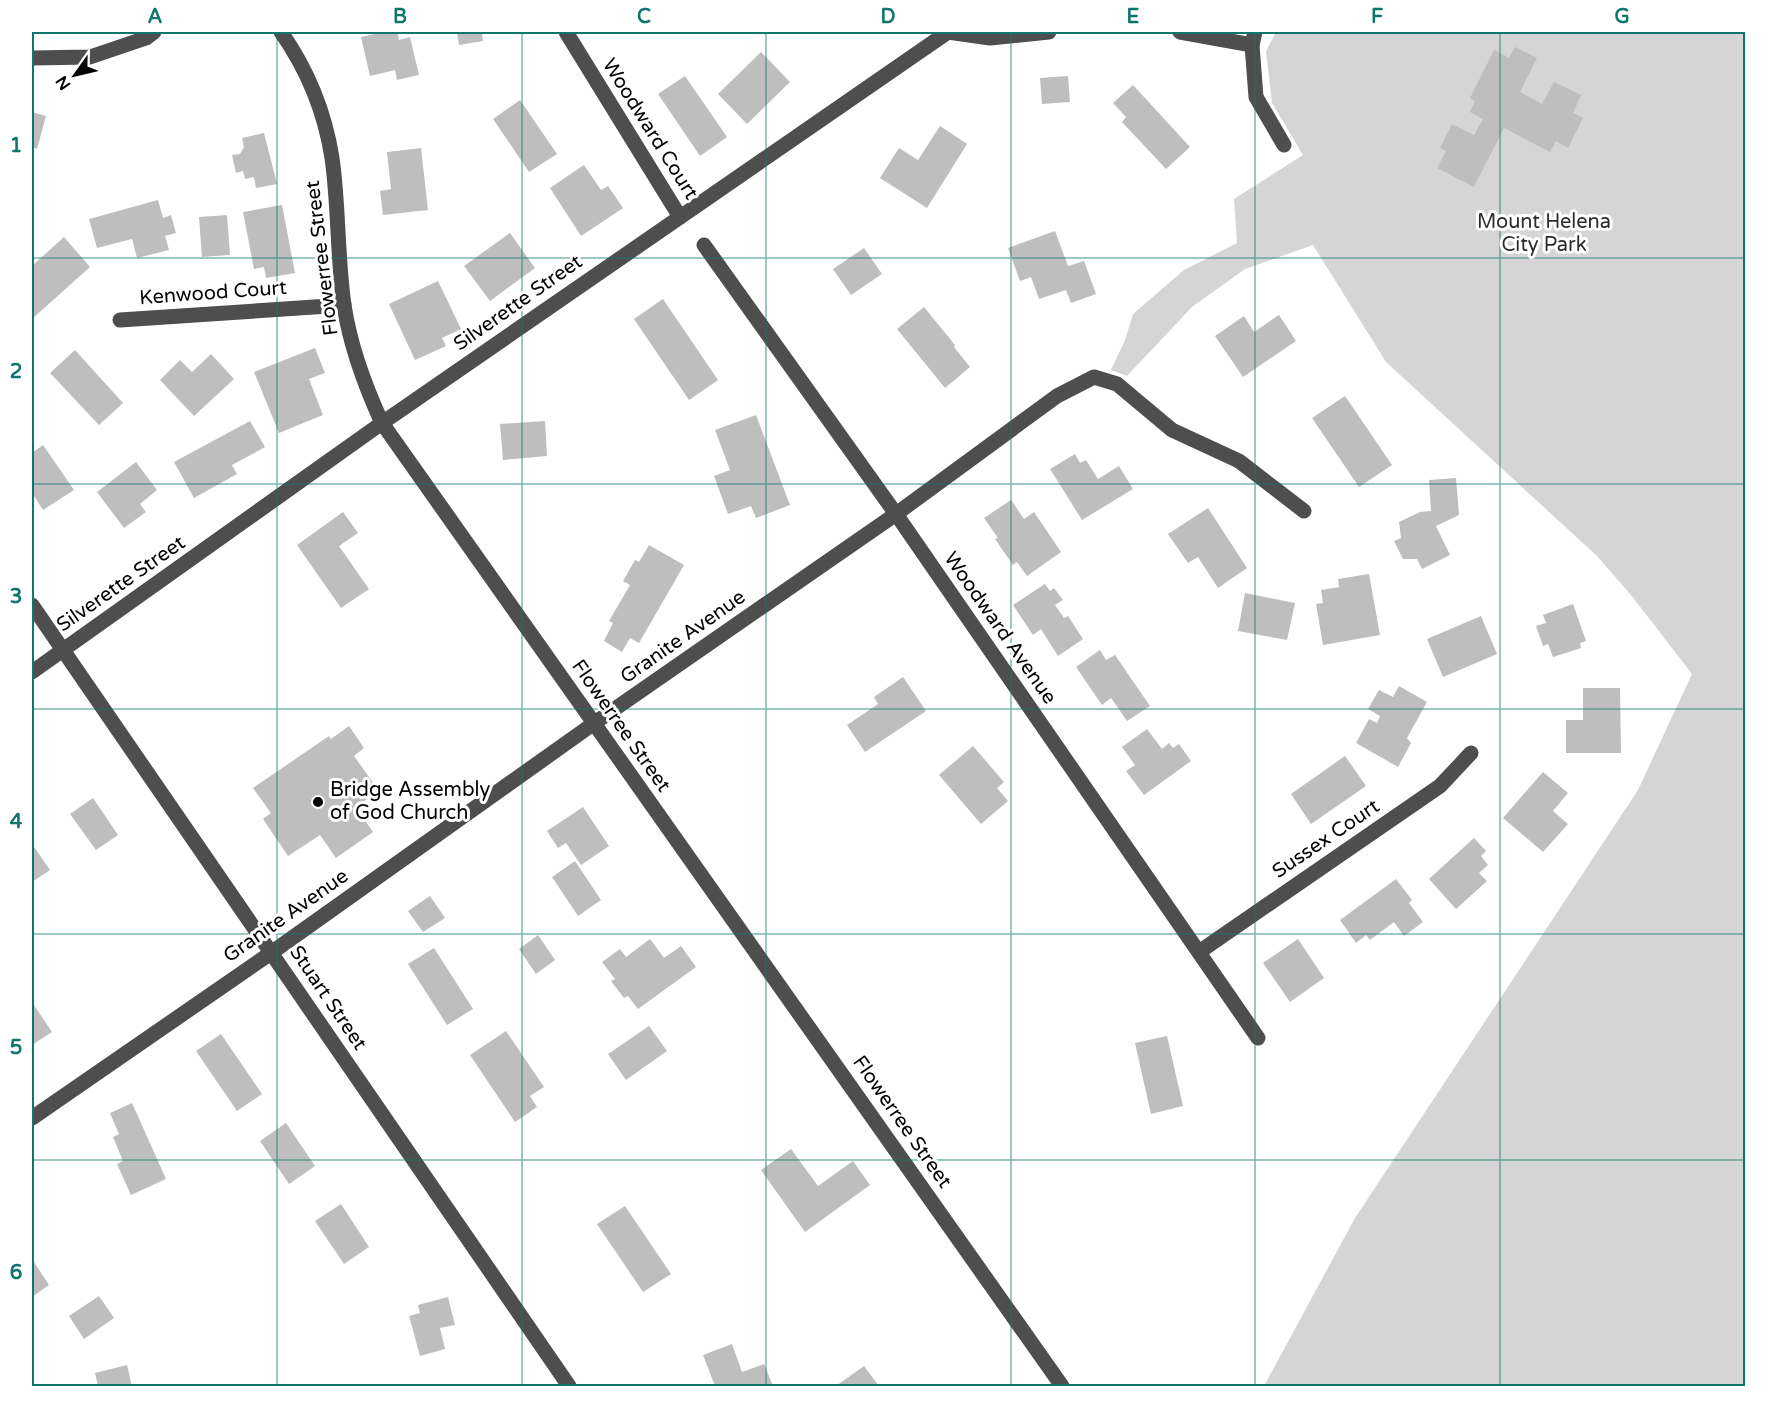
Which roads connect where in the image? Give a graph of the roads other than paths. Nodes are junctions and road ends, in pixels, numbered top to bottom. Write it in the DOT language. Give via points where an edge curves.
graph roads {
  1 [pos="154,32"];
  2 [pos="281,32"];
  3 [pos="566,32"];
  4 [pos="948,32"];
  5 [pos="1049,32"];
  6 [pos="1180,32"];
  7 [pos="1253,38"];
  8 [pos="32,58"];
  9 [pos="1284,145"];
  10 [pos="680,217"];
  11 [pos="704,245"];
  12 [pos="344,305"];
  13 [pos="120,320"];
  14 [pos="382,423"];
  15 [pos="1304,511"];
  16 [pos="896,514"];
  17 [pos="32,605"];
  18 [pos="63,650"];
  19 [pos="32,672"];
  20 [pos="593,724"];
  21 [pos="1471,753"];
  22 [pos="1199,952"];
  23 [pos="271,953"];
  24 [pos="1258,1038"];
  25 [pos="32,1118"];
  26 [pos="569,1386"];
  27 [pos="1062,1386"];
  1 -- 8 [label="street" via="90,57"];
  2 -- 12 [label="street, Flowerree Street" via="322,113 332,158"];
  3 -- 10 [label="street, Woodward Court"];
  4 -- 5 [label="street, Silverette Street" via="990,38"];
  4 -- 10 [label="street, Silverette Street"];
  6 -- 7 [label="street"];
  7 -- 9 [label="street" via="1256,97"];
  10 -- 14 [label="street, Silverette Street"];
  11 -- 16 [label="street, Woodward Avenue"];
  12 -- 13 [label="street, Kenwood Court"];
  12 -- 14 [label="street, Flowerree Street" via="352,343"];
  14 -- 18 [label="street, Silverette Street"];
  14 -- 20 [label="street, Flowerree Street"];
  15 -- 16 [label="street, Granite Avenue" via="1239,461 1172,430 1117,384 1094,377 1057,396"];
  16 -- 20 [label="street, Granite Avenue"];
  16 -- 22 [label="street, Woodward Avenue"];
  17 -- 18 [label="street, Stuart Street"];
  18 -- 19 [label="street, Silverette Street"];
  18 -- 23 [label="street, Stuart Street"];
  20 -- 23 [label="street, Granite Avenue"];
  20 -- 27 [label="street, Flowerree Street"];
  21 -- 22 [label="street, Sussex Court" via="1440,786"];
  22 -- 24 [label="street, Woodward Avenue"];
  23 -- 25 [label="street, Granite Avenue"];
  23 -- 26 [label="street, Stuart Street"];
}
